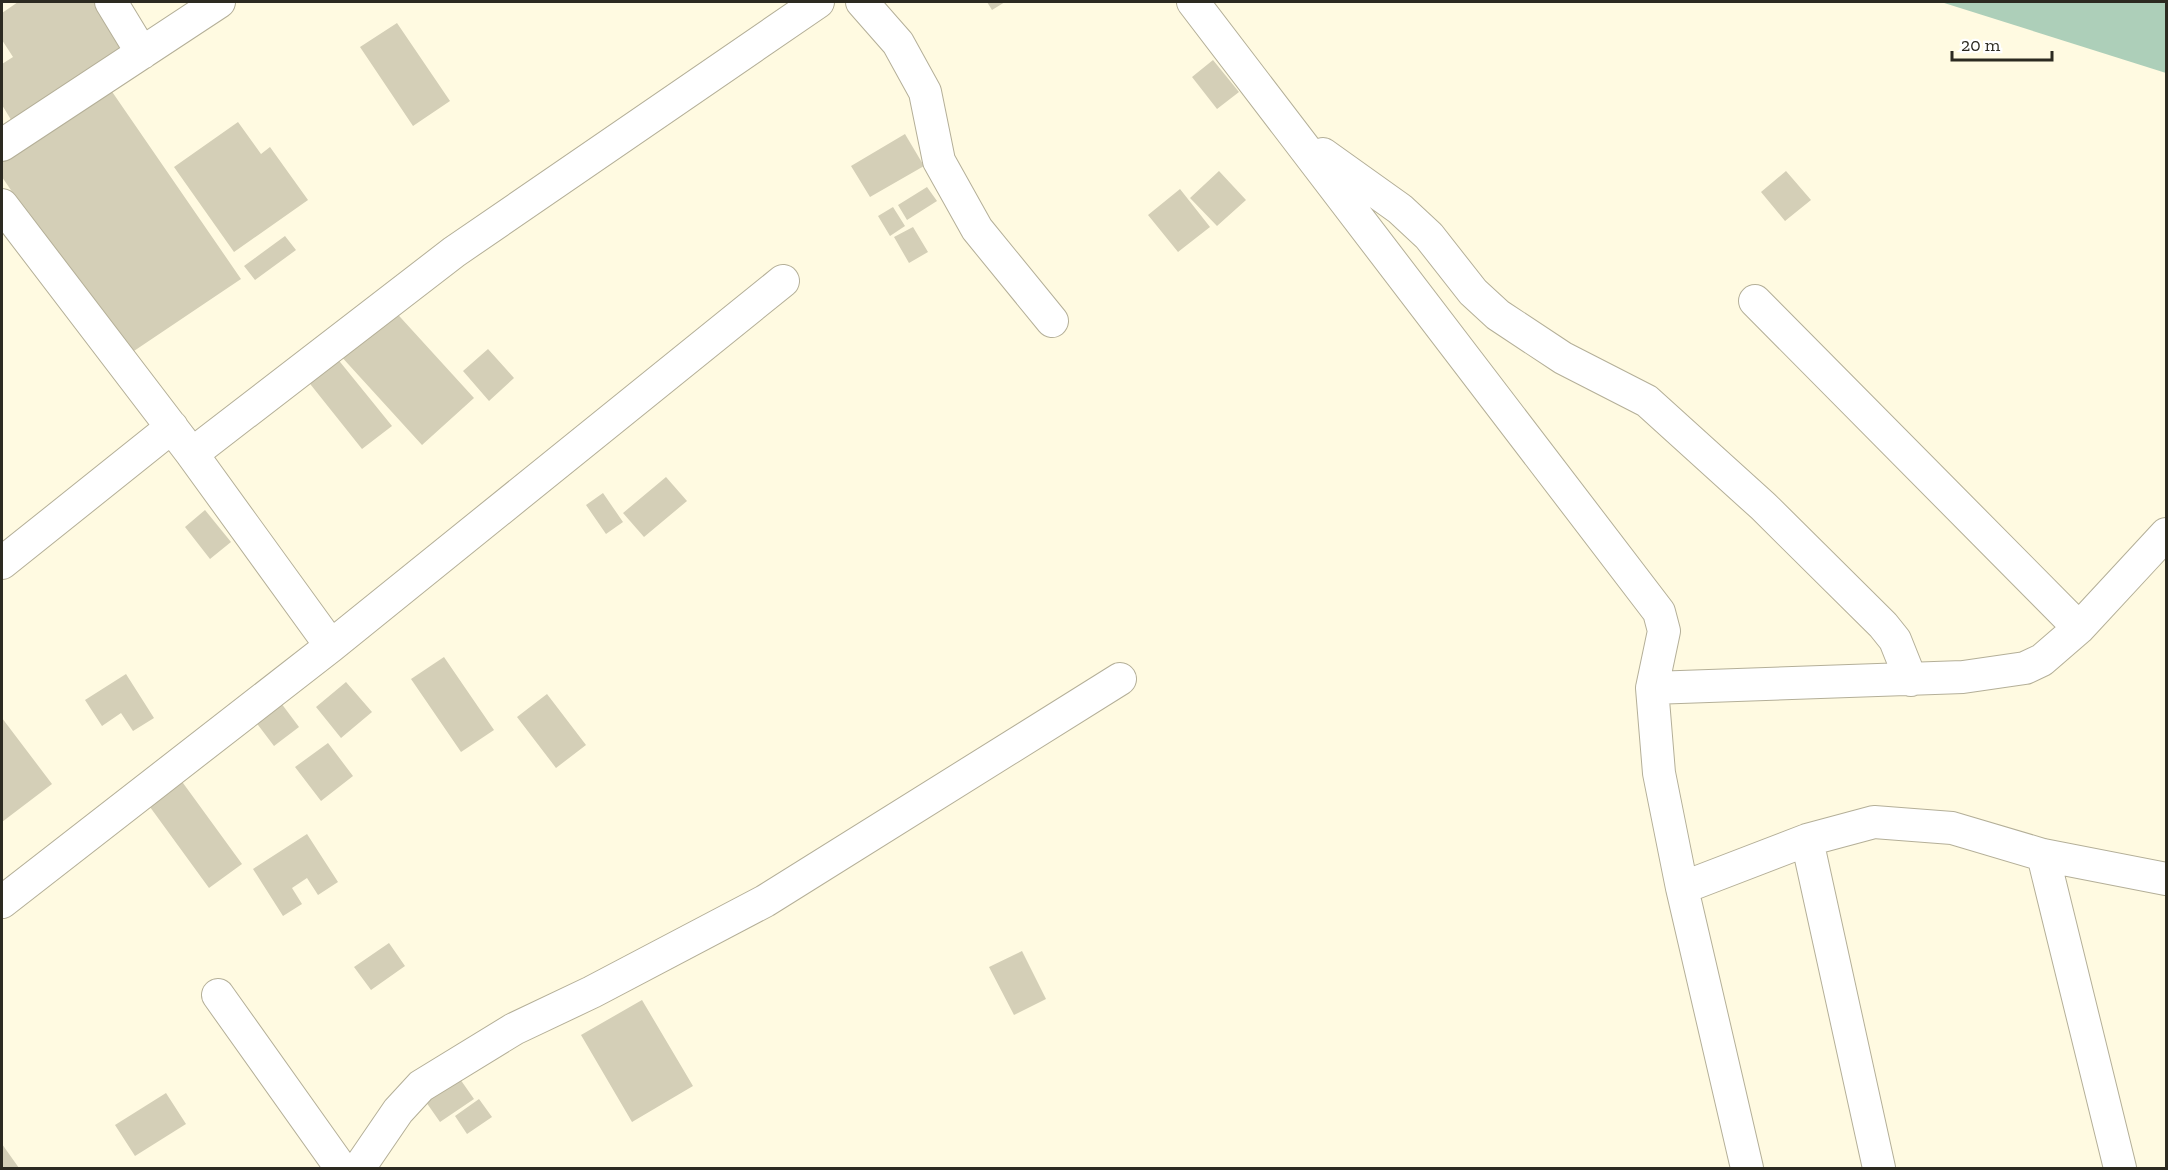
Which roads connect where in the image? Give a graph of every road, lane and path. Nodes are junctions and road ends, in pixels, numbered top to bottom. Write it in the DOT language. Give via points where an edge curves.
graph roads {
  1 [pos="111,2"];
  2 [pos="219,2"];
  3 [pos="818,2"];
  4 [pos="862,2"];
  5 [pos="1193,2"];
  6 [pos="142,53"];
  7 [pos="1296,135"];
  8 [pos="2,145"];
  9 [pos="2,205"];
  10 [pos="783,281"];
  11 [pos="1755,302"];
  12 [pos="1052,321"];
  13 [pos="172,427"];
  14 [pos="192,454"];
  15 [pos="2166,534"];
  16 [pos="2,563"];
  17 [pos="2079,628"];
  18 [pos="331,646"];
  19 [pos="1120,679"];
  20 [pos="1911,680"];
  21 [pos="1652,688"];
  22 [pos="1807,840"];
  23 [pos="2043,855"];
  24 [pos="2166,879"];
  25 [pos="1682,888"];
  26 [pos="2,902"];
  27 [pos="218,995"];
  28 [pos="341,1168"];
  29 [pos="359,1168"];
  30 [pos="1747,1168"];
  31 [pos="1879,1168"];
  32 [pos="2120,1168"];
  1 -- 6 [label="street"];
  2 -- 6 [label="street"];
  3 -- 14 [label="street" via="454,252"];
  4 -- 12 [label="street" via="898,43 925,92 939,161 977,229"];
  5 -- 7 [label="street"];
  6 -- 8 [label="street"];
  7 -- 20 [label="street" via="1400,209 1498,315 1563,358 1647,400 1763,506 1883,625 1895,640"];
  7 -- 21 [label="street" via="1659,612 1664,632"];
  9 -- 13 [label="street"];
  10 -- 18 [label="street"];
  11 -- 17 [label="street"];
  13 -- 14 [label="street"];
  13 -- 16 [label="street"];
  14 -- 18 [label="street"];
  15 -- 17 [label="street"];
  17 -- 20 [label="street" via="2042,660 2025,668"];
  18 -- 26 [label="street"];
  19 -- 29 [label="street" via="765,901 514,1029 421,1086 398,1111"];
  20 -- 21 [label="street"];
  21 -- 25 [label="street" via="1659,773"];
  22 -- 23 [label="street" via="1874,822 1952,828"];
  22 -- 25 [label="street"];
  22 -- 31 [label="street"];
  23 -- 24 [label="street"];
  23 -- 32 [label="street"];
  25 -- 30 [label="street"];
  27 -- 28 [label="street"];
}
